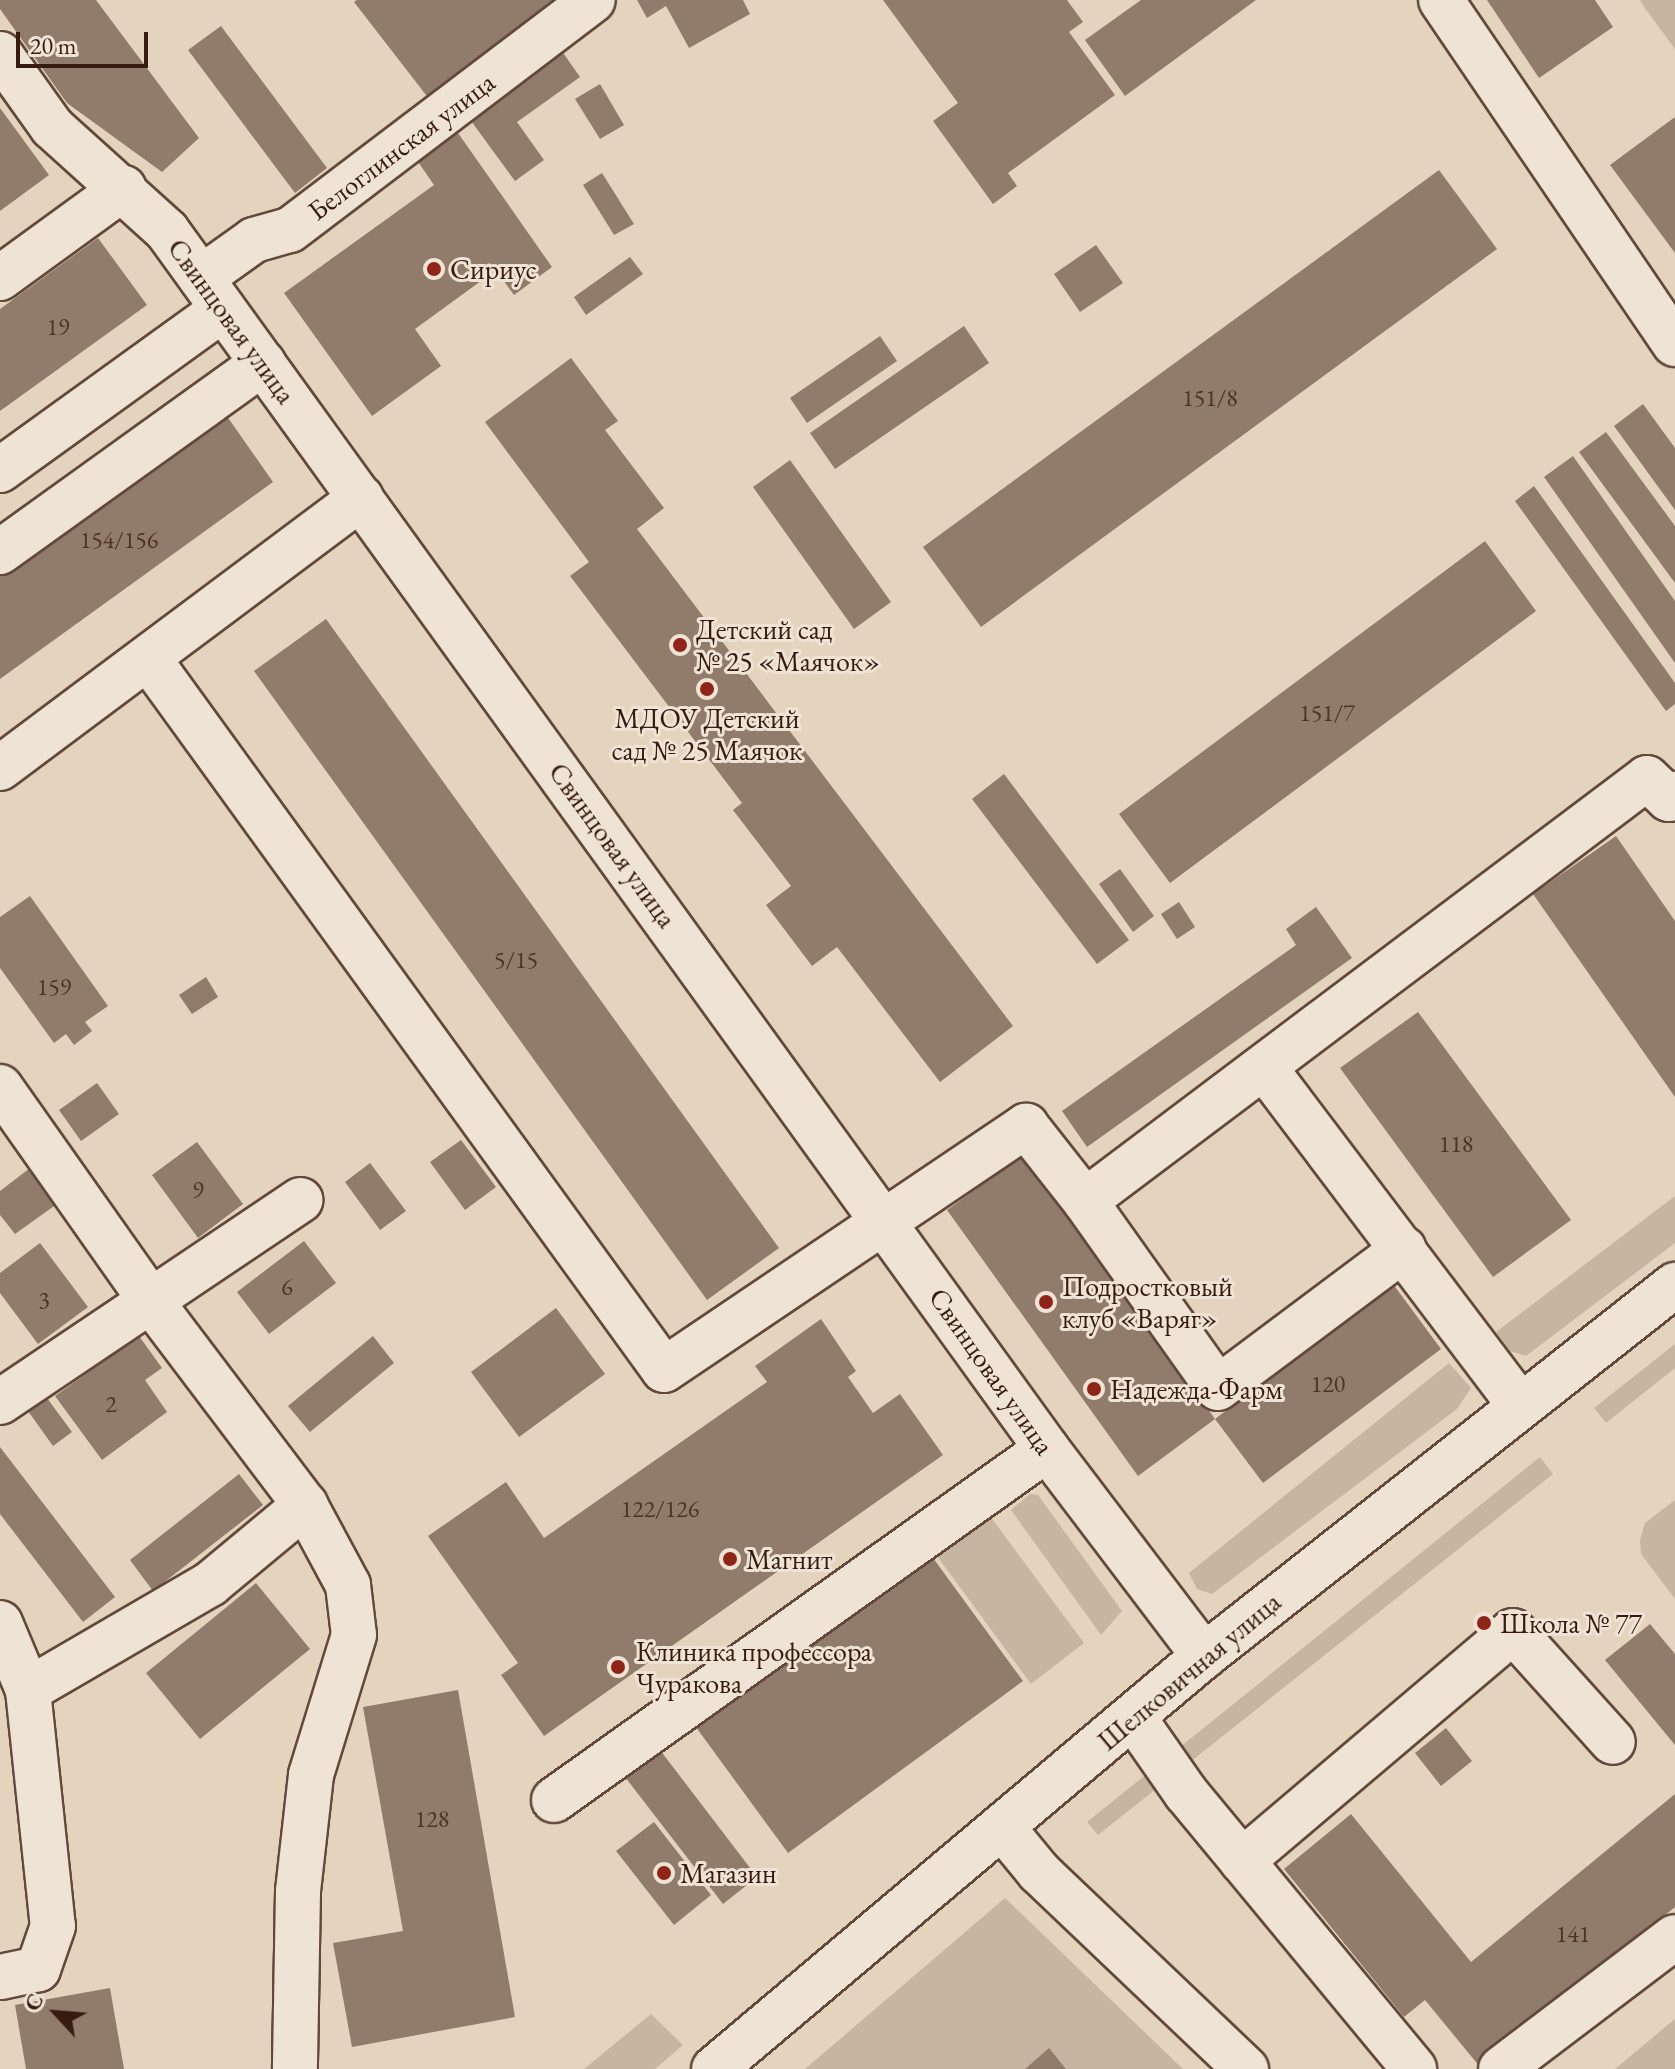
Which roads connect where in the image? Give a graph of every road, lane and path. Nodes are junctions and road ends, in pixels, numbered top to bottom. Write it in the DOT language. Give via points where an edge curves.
graph roads {
  1 [pos="593,0"];
  2 [pos="1441,0"];
  3 [pos="0,54"];
  4 [pos="124,188"];
  5 [pos="0,278"];
  6 [pos="212,293"];
  7 [pos="1675,344"];
  8 [pos="263,363"];
  9 [pos="0,470"];
  10 [pos="361,498"];
  11 [pos="0,552"];
  12 [pos="148,658"];
  13 [pos="0,768"];
  14 [pos="1675,794"];
  15 [pos="1264,1067"];
  16 [pos="0,1087"];
  17 [pos="301,1200"];
  18 [pos="1085,1201"];
  19 [pos="885,1220"];
  20 [pos="1404,1249"];
  21 [pos="1675,1285"];
  22 [pos="150,1300"];
  23 [pos="0,1402"];
  24 [pos="1518,1403"];
  25 [pos="1047,1449"];
  26 [pos="305,1505"];
  27 [pos="0,1623"];
  28 [pos="1204,1656"];
  29 [pos="28,1690"];
  30 [pos="1133,1717"];
  31 [pos="1613,1742"];
  32 [pos="554,1800"];
  33 [pos="1002,1827"];
  34 [pos="1242,1861"];
  35 [pos="1675,1937"];
  36 [pos="0,1977"];
  37 [pos="295,2069"];
  38 [pos="714,2069"];
  39 [pos="1246,2069"];
  40 [pos="1414,2069"];
  41 [pos="1501,2069"];
  1 -- 6 [label="street, Белоглинская улица" via="290,230 254,240"];
  2 -- 7 [label="street"];
  3 -- 4 [label="street, Свинцовая улица" via="52,127"];
  4 -- 5 [label="street"];
  4 -- 6 [label="street, Свинцовая улица" via="167,231"];
  6 -- 8 [label="street, Свинцовая улица"];
  6 -- 9 [label="street, Белоглинская улица"];
  8 -- 10 [label="street, Свинцовая улица"];
  8 -- 11 [label="street"];
  10 -- 12 [label="street"];
  10 -- 19 [label="street, Свинцовая улица"];
  12 -- 13 [label="street"];
  12 -- 19 [label="street" via="664,1370"];
  14 -- 15 [label="street" via="1669,799 1647,778"];
  15 -- 18 [label="street"];
  15 -- 20 [label="street"];
  16 -- 22 [label="street"];
  17 -- 22 [label="street"];
  18 -- 19 [label="street" via="1026,1126"];
  18 -- 20 [label="street" via="1218,1388"];
  19 -- 25 [label="street, Свинцовая улица"];
  20 -- 24 [label="street"];
  21 -- 24 [label="street, Шелковичная улица"];
  22 -- 23 [label="street"];
  22 -- 26 [label="street"];
  24 -- 28 [label="street, Шелковичная улица"];
  25 -- 28 [label="street, Свинцовая улица"];
  25 -- 32 [label="street"];
  26 -- 29 [label="street" via="210,1584"];
  26 -- 37 [label="street" via="348,1585 354,1635 311,1775 298,1891"];
  27 -- 29 [label="street"];
  28 -- 30 [label="street, Шелковичная улица"];
  29 -- 36 [label="street" via="53,1926 38,1969"];
  30 -- 33 [label="street, Шелковичная улица"];
  30 -- 34 [label="street"];
  31 -- 34 [label="street" via="1513,1631"];
  33 -- 38 [label="street, Шелковичная улица"];
  33 -- 39 [label="street" via="1039,1872"];
  34 -- 40 [label="street"];
  35 -- 41 [label="street"];
}
